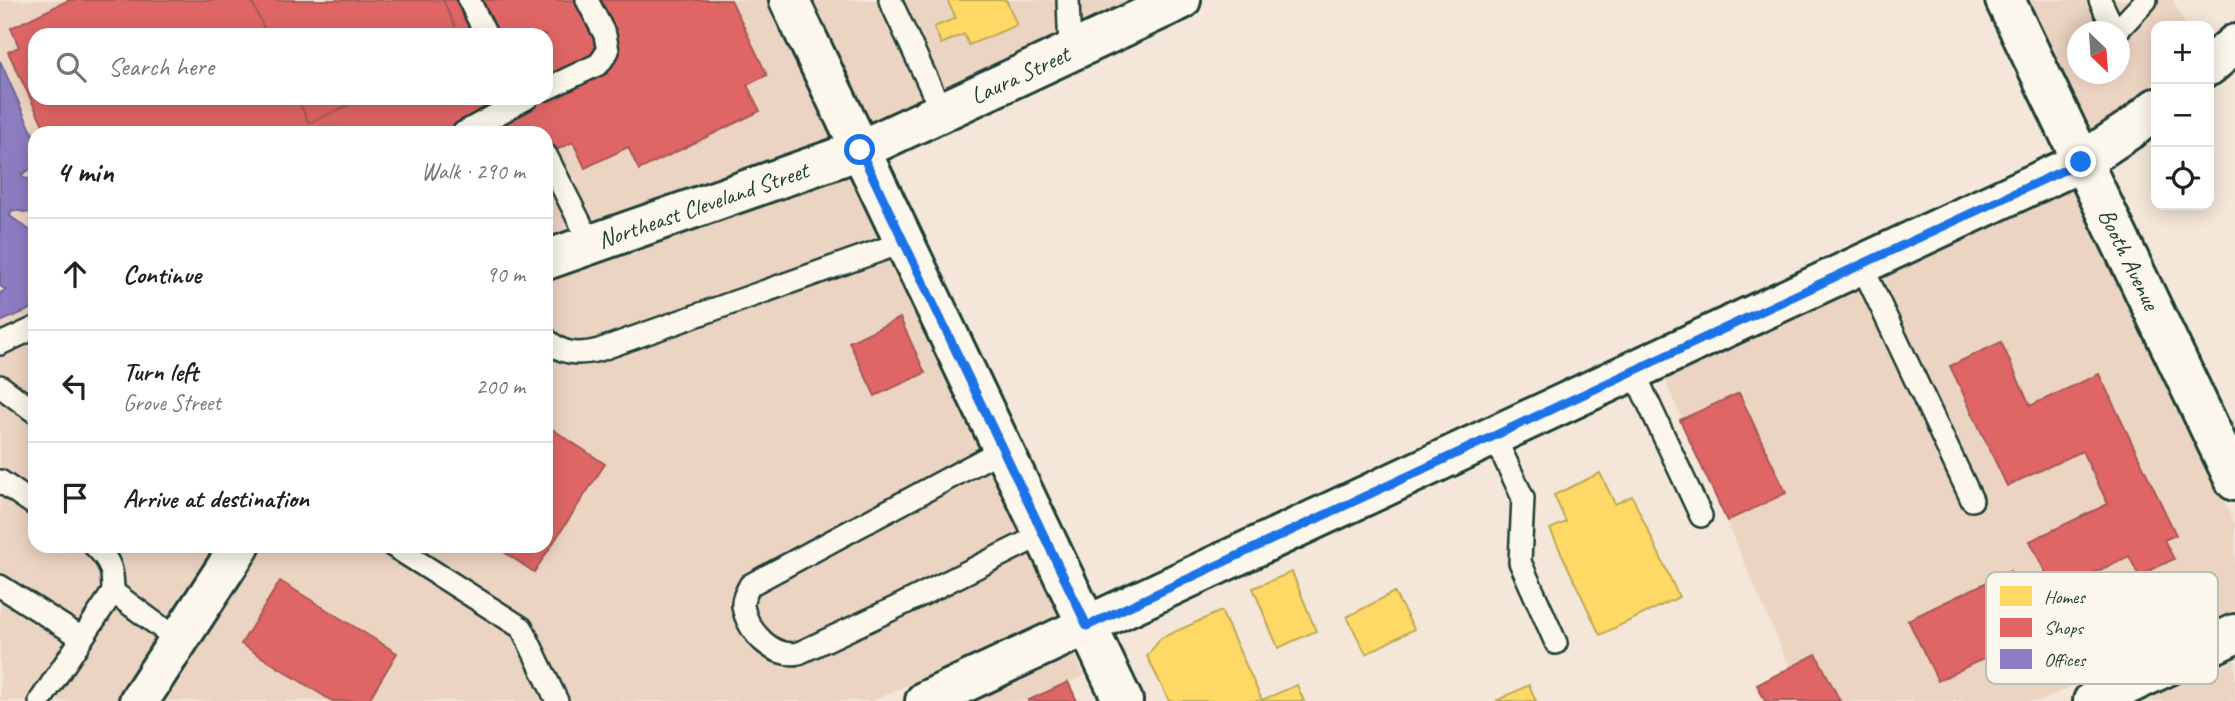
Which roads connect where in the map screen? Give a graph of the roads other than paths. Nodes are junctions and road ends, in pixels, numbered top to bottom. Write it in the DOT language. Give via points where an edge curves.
graph roads {
  1 [pos="469,0"];
  2 [pos="587,0"];
  3 [pos="789,0"];
  4 [pos="890,0"];
  5 [pos="1068,0"];
  6 [pos="1181,0"];
  7 [pos="2005,0"];
  8 [pos="2100,0"];
  9 [pos="2146,0"];
  10 [pos="2110,21"];
  11 [pos="2126,21"];
  12 [pos="483,28"];
  13 [pos="2235,44"];
  14 [pos="1070,52"];
  15 [pos="2214,62"];
  16 [pos="553,86"];
  17 [pos="510,105"];
  18 [pos="942,112"];
  19 [pos="2151,112"];
  20 [pos="475,126"];
  21 [pos="860,150"];
  22 [pos="2081,162"];
  23 [pos="553,169"];
  24 [pos="904,242"];
  25 [pos="591,244"];
  26 [pos="553,258"];
  27 [pos="1861,264"];
  28 [pos="28,331"];
  29 [pos="0,344"];
  30 [pos="553,344"];
  31 [pos="1633,370"];
  32 [pos="0,386"];
  33 [pos="28,407"];
  34 [pos="1494,436"];
  35 [pos="1003,449"];
  36 [pos="0,481"];
  37 [pos="2235,481"];
  38 [pos="28,500"];
  39 [pos="1972,500"];
  40 [pos="1700,516"];
  41 [pos="1043,534"];
  42 [pos="101,553"];
  43 [pos="234,553"];
  44 [pos="404,553"];
  45 [pos="0,586"];
  46 [pos="113,592"];
  47 [pos="1087,626"];
  48 [pos="2235,634"];
  49 [pos="82,638"];
  50 [pos="178,640"];
  51 [pos="2218,642"];
  52 [pos="1556,643"];
  53 [pos="2129,684"];
  54 [pos="40,701"];
  55 [pos="139,701"];
  56 [pos="557,701"];
  57 [pos="925,701"];
  58 [pos="1123,701"];
  59 [pos="2093,701"];
  1 -- 12 [label="lane"];
  2 -- 16 [label="lane" via="608,51 599,64"];
  3 -- 21 [label="street"];
  4 -- 18 [label="lane"];
  5 -- 14 [label="lane"];
  6 -- 14 [label="street, Laura Street"];
  7 -- 22 [label="street, Booth Avenue"];
  8 -- 10 [label="lane"];
  9 -- 11 [label="lane"];
  13 -- 15 [label="street"];
  14 -- 18 [label="street, Laura Street"];
  17 -- 20 [label="lane"];
  18 -- 21 [label="street, Laura Street"];
  19 -- 22 [label="street"];
  21 -- 24 [label="street"];
  21 -- 25 [label="street, Northeast Cleveland Street"];
  22 -- 27 [label="street"];
  22 -- 37 [label="street, Booth Avenue"];
  23 -- 25 [label="lane"];
  24 -- 30 [label="lane" via="599,350 579,355"];
  24 -- 35 [label="street"];
  25 -- 26 [label="street, Northeast Cleveland Street"];
  27 -- 31 [label="street"];
  27 -- 39 [label="lane"];
  28 -- 29 [label="lane"];
  31 -- 34 [label="street"];
  31 -- 40 [label="lane"];
  32 -- 33 [label="lane"];
  34 -- 47 [label="street"];
  34 -- 52 [label="lane" via="1523,498 1520,562"];
  35 -- 41 [label="street"];
  35 -- 41 [label="lane" via="750,585 743,606 752,628 778,653 799,653"];
  36 -- 38 [label="lane"];
  41 -- 47 [label="street"];
  42 -- 46 [label="lane" via="113,573"];
  43 -- 50 [label="street"];
  44 -- 56 [label="lane" via="522,628"];
  45 -- 49 [label="lane"];
  46 -- 49 [label="lane"];
  46 -- 50 [label="lane"];
  47 -- 57 [label="street"];
  47 -- 58 [label="street"];
  48 -- 51 [label="street"];
  49 -- 54 [label="lane"];
  50 -- 55 [label="street"];
  53 -- 59 [label="street"];
}
